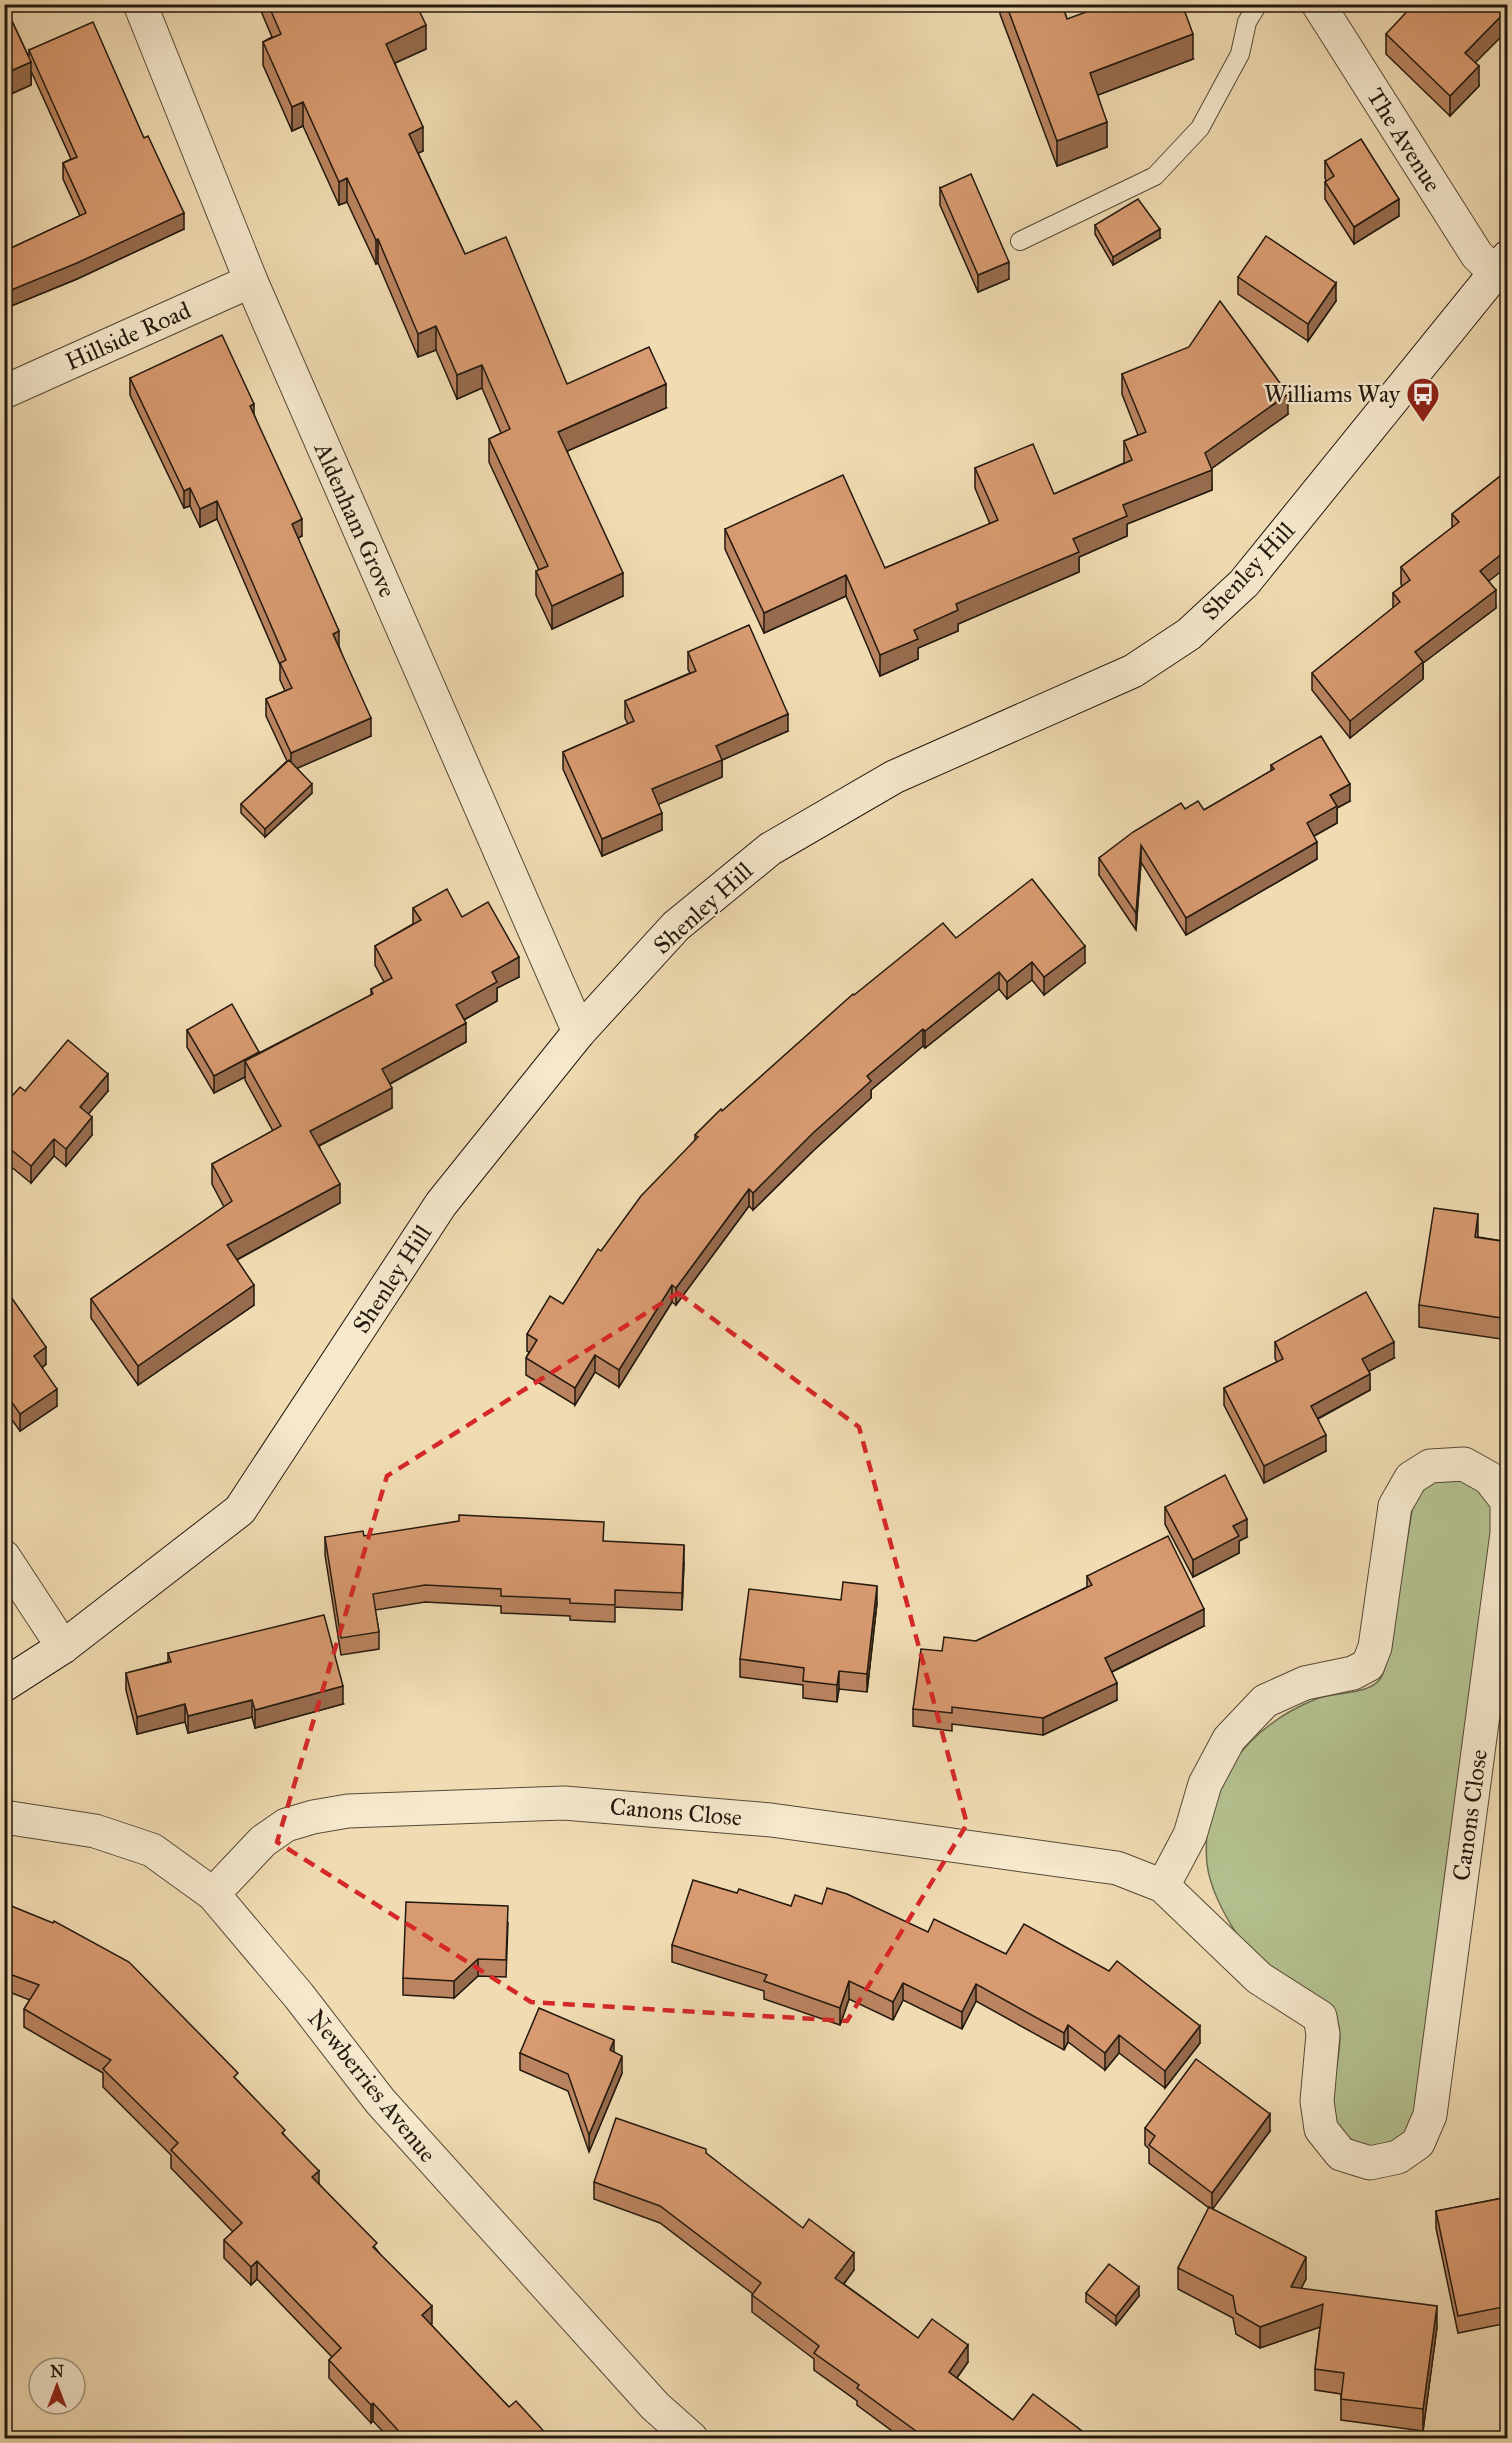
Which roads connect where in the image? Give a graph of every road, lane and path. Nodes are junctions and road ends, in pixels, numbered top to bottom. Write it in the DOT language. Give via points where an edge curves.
graph roads {
  1 [pos="140,4"];
  2 [pos="1258,4"];
  3 [pos="1317,4"];
  4 [pos="1020,241"];
  5 [pos="1501,264"];
  6 [pos="251,281"];
  7 [pos="4,392"];
  8 [pos="579,1032"];
  9 [pos="4,1557"];
  10 [pos="63,1647"];
  11 [pos="4,1684"];
  12 [pos="4,1817"];
  13 [pos="1163,1886"];
  14 [pos="213,1894"];
  15 [pos="691,2439"];
  1 -- 6 [label="street, Aldenham Grove"];
  2 -- 4 [label="lane" via="1247,22 1240,54 1200,128 1155,176"];
  3 -- 5 [label="street, The Avenue" via="1477,255"];
  5 -- 8 [label="street, Shenley Hill" via="1244,583 1189,634 1133,671 894,777 770,849 676,926"];
  6 -- 7 [label="street, Hillside Road"];
  6 -- 8 [label="street, Aldenham Grove"];
  8 -- 10 [label="street, Shenley Hill" via="441,1204 240,1510"];
  9 -- 10 [label="street"];
  10 -- 11 [label="street, Shenley Hill"];
  12 -- 14 [label="street, Newberries Avenue" via="95,1831 152,1850"];
  13 -- 13 [label="street, Canons Close" via="1190,1835 1205,1784 1229,1739 1265,1701 1305,1683 1353,1673 1368,1665 1395,1506 1411,1478 1430,1466 1464,1464 1488,1478 1507,1502 1507,1533 1430,2115 1418,2143 1398,2157 1370,2163 1341,2154 1322,2129 1317,2101 1323,2034 1320,2017 1259,1978"];
  13 -- 14 [label="street, Canons Close" via="1117,1868 771,1820 564,1803 348,1811 312,1817 285,1825 263,1841"];
  14 -- 15 [label="street, Newberries Avenue" via="380,2101 655,2406"];
}
